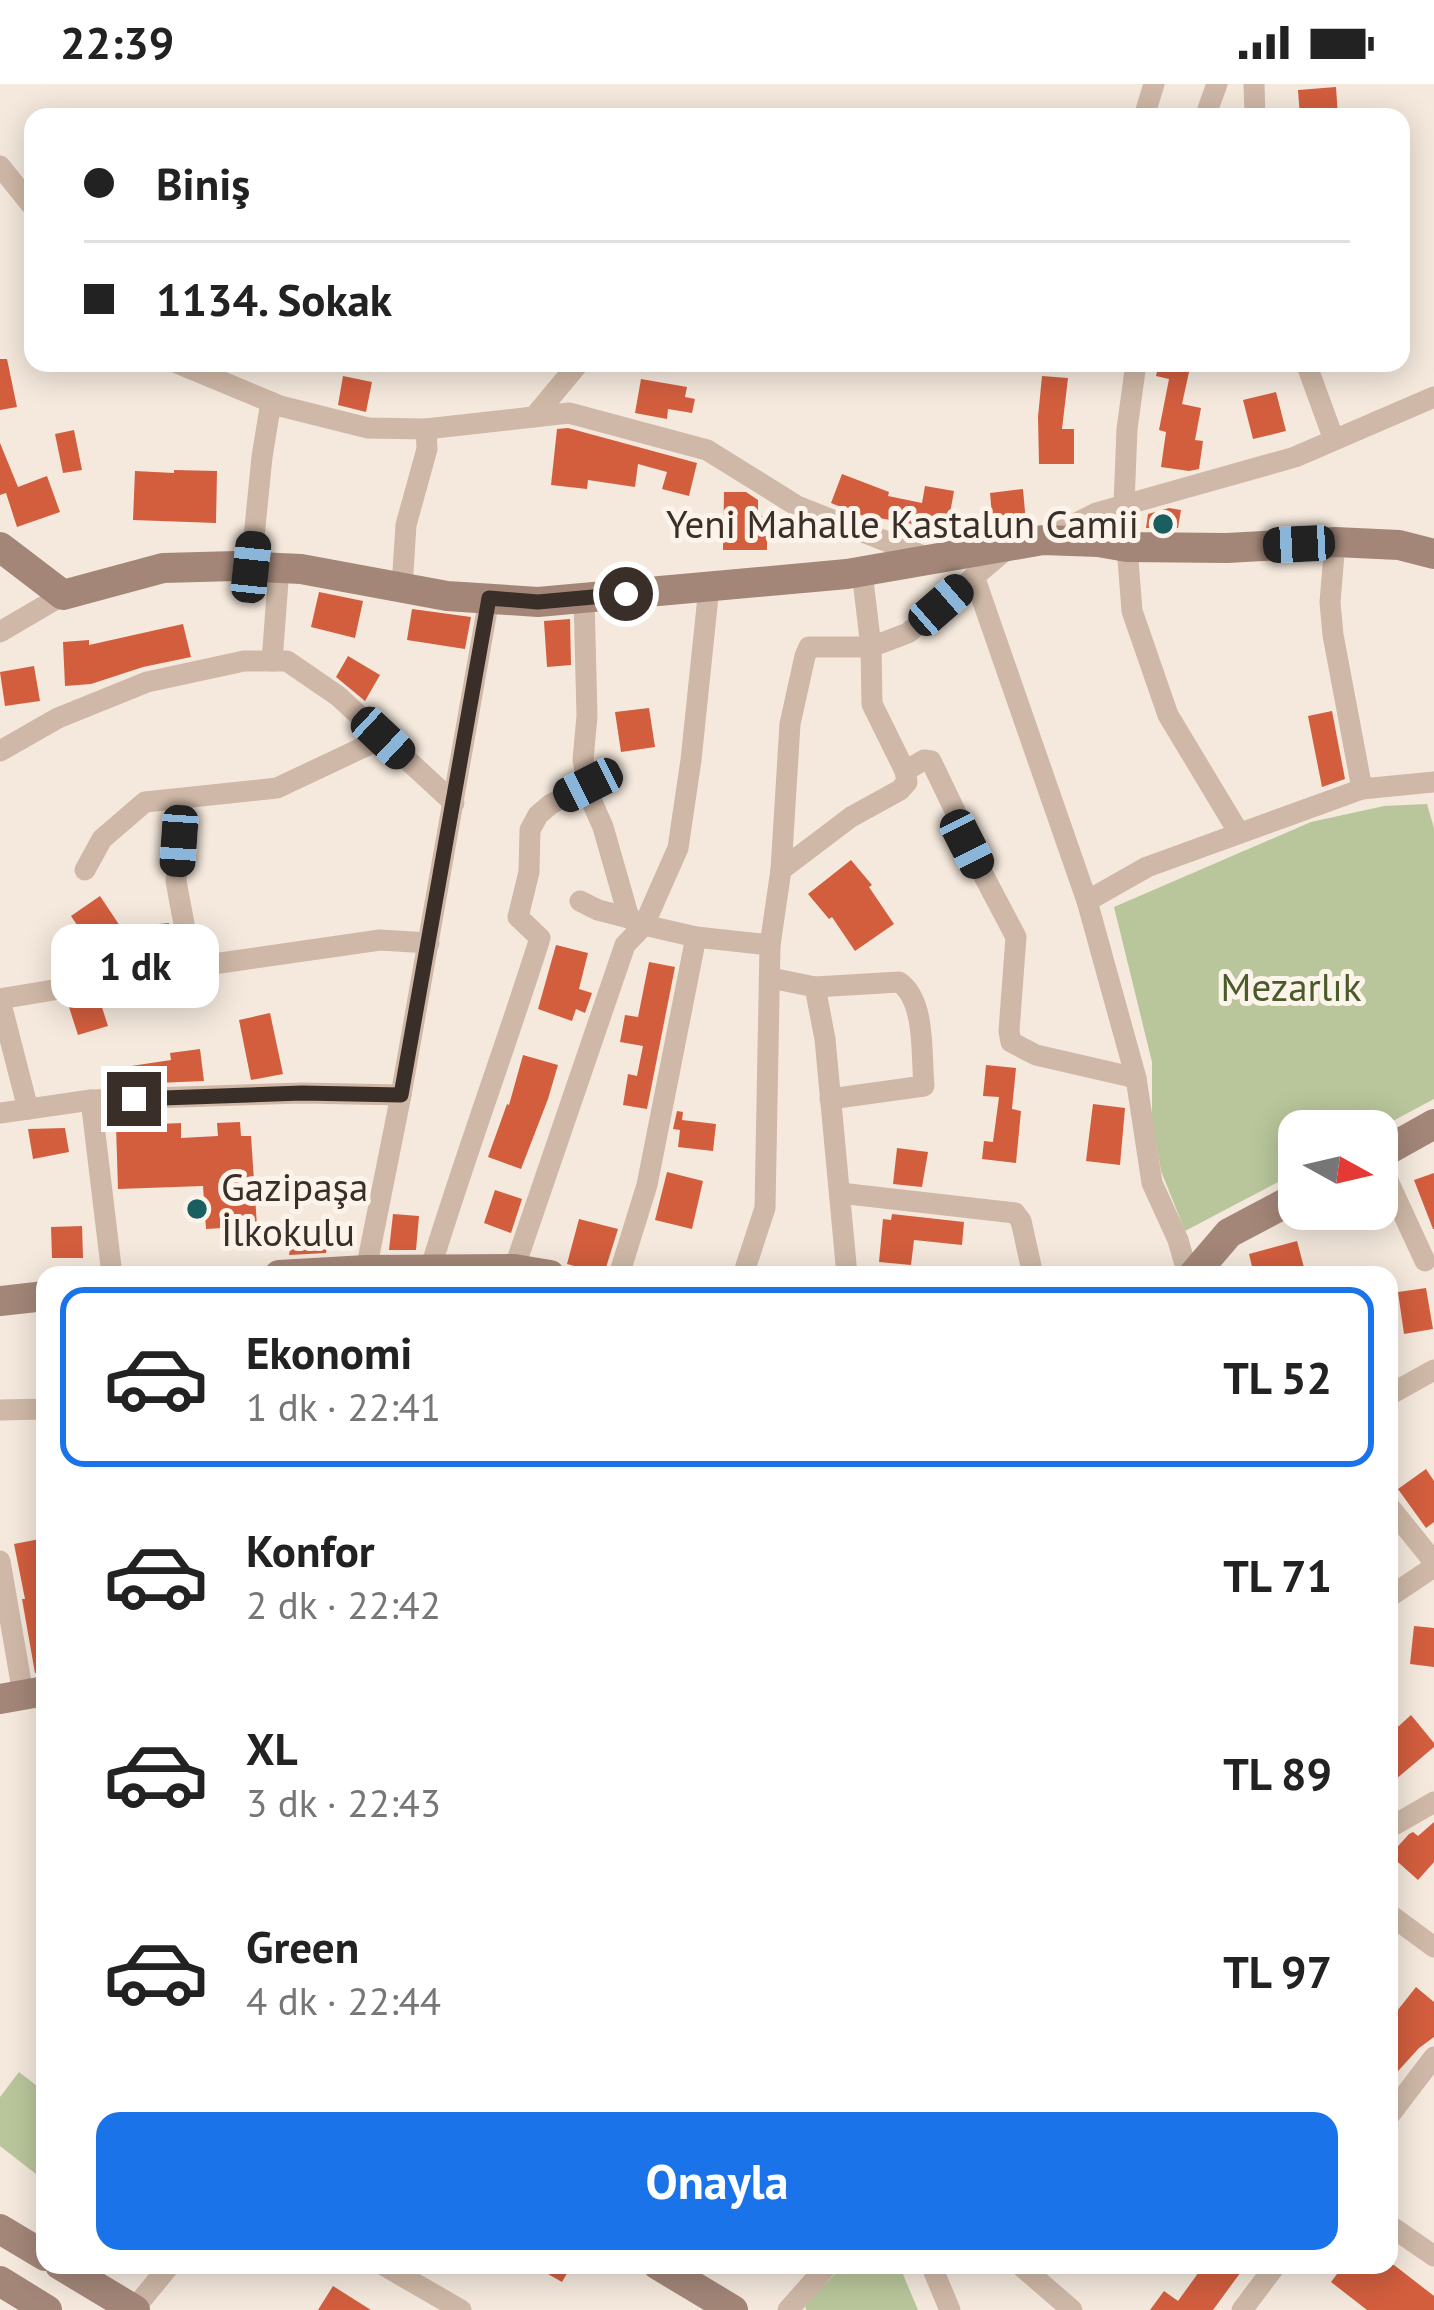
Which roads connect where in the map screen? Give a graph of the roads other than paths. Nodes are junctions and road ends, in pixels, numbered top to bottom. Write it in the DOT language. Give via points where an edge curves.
graph roads {
  1 [pos="0,166"];
  2 [pos="24,196"];
  3 [pos="199,372"];
  4 [pos="572,372"];
  5 [pos="1135,372"];
  6 [pos="1309,372"];
  7 [pos="1434,397"];
  8 [pos="271,402"];
  9 [pos="534,417"];
  10 [pos="426,430"];
  11 [pos="1334,440"];
  12 [pos="1124,504"];
  13 [pos="1043,541"];
  14 [pos="1335,542"];
  15 [pos="1010,546"];
  16 [pos="0,547"];
  17 [pos="1127,547"];
  18 [pos="1434,554"];
  19 [pos="932,560"];
  20 [pos="265,567"];
  21 [pos="862,572"];
  22 [pos="974,577"];
  23 [pos="709,586"];
  24 [pos="402,587"];
  25 [pos="63,595"];
  26 [pos="489,598"];
  27 [pos="584,598"];
  28 [pos="0,632"];
  29 [pos="871,647"];
  30 [pos="272,661"];
  31 [pos="383,738"];
  32 [pos="0,751"];
  33 [pos="904,771"];
  34 [pos="1434,782"];
  35 [pos="588,785"];
  36 [pos="1362,789"];
  37 [pos="182,800"];
  38 [pos="454,803"];
  39 [pos="1240,833"];
  40 [pos="85,870"];
  41 [pos="781,870"];
  42 [pos="1087,901"];
  43 [pos="580,902"];
  44 [pos="637,921"];
  45 [pos="696,937"];
  46 [pos="429,943"];
  47 [pos="770,945"];
  48 [pos="192,967"];
  49 [pos="771,979"];
  50 [pos="815,987"];
  51 [pos="0,1000"];
  52 [pos="1136,1078"];
  53 [pos="401,1095"];
  54 [pos="830,1099"];
  55 [pos="92,1100"];
  56 [pos="28,1109"];
  57 [pos="0,1113"];
  58 [pos="1434,1124"];
  59 [pos="1398,1145"];
  60 [pos="840,1193"];
  61 [pos="1398,1202"];
  62 [pos="1278,1207"];
  63 [pos="1425,1261"];
  64 [pos="111,1266"];
  65 [pos="367,1266"];
  66 [pos="431,1266"];
  67 [pos="515,1266"];
  68 [pos="622,1266"];
  69 [pos="746,1266"];
  70 [pos="846,1266"];
  71 [pos="1031,1266"];
  72 [pos="1188,1266"];
  73 [pos="1199,1266"];
  74 [pos="36,1297"];
  75 [pos="0,1301"];
  76 [pos="1434,1370"];
  77 [pos="1398,1390"];
  78 [pos="36,1409"];
  79 [pos="0,1410"];
  80 [pos="1398,1518"];
  81 [pos="0,1561"];
  82 [pos="1434,1564"];
  83 [pos="1398,1590"];
  84 [pos="23,1695"];
  85 [pos="1434,1802"];
  86 [pos="1398,1823"];
  87 [pos="1398,1921"];
  88 [pos="1434,1948"];
  89 [pos="1434,2057"];
  90 [pos="1398,2104"];
  91 [pos="0,2230"];
  92 [pos="1398,2231"];
  93 [pos="36,2251"];
  94 [pos="1434,2256"];
  95 [pos="75,2274"];
  96 [pos="163,2274"];
  97 [pos="398,2274"];
  98 [pos="673,2274"];
  99 [pos="820,2274"];
  100 [pos="935,2274"];
  101 [pos="1030,2274"];
  102 [pos="1269,2274"];
  103 [pos="0,2281"];
  104 [pos="47,2310"];
  105 [pos="134,2310"];
  106 [pos="460,2310"];
  107 [pos="733,2310"];
  108 [pos="788,2310"];
  109 [pos="950,2310"];
  110 [pos="1072,2310"];
  111 [pos="1242,2310"];
  1 -- 2 [label="street"];
  3 -- 8 [label="street"];
  4 -- 9 [label="street"];
  5 -- 12 [label="street"];
  6 -- 11 [label="street"];
  7 -- 11 [label="street"];
  8 -- 10 [label="street" via="368,428"];
  8 -- 20 [label="street" via="262,457"];
  9 -- 10 [label="street"];
  9 -- 19 [label="street" via="569,413 707,450 796,506"];
  10 -- 24 [label="street"];
  11 -- 12 [label="street"];
  12 -- 13 [label="street"];
  13 -- 15 [label="street"];
  13 -- 17 [label="street"];
  14 -- 17 [label="street"];
  14 -- 18 [label="street"];
  14 -- 36 [label="street" via="1333,635"];
  15 -- 19 [label="street"];
  15 -- 22 [label="street"];
  16 -- 25 [label="street"];
  17 -- 39 [label="street" via="1132,611 1168,715"];
  19 -- 21 [label="street"];
  20 -- 24 [label="street"];
  20 -- 25 [label="street" via="163,568"];
  20 -- 30 [label="street"];
  21 -- 23 [label="street"];
  21 -- 29 [label="street"];
  22 -- 29 [label="street" via="908,633"];
  22 -- 42 [label="street"];
  23 -- 27 [label="street"];
  23 -- 44 [label="street" via="678,848"];
  24 -- 26 [label="street"];
  25 -- 28 [label="street"];
  26 -- 27 [label="street"];
  26 -- 38 [label="street"];
  27 -- 35 [label="street"];
  29 -- 33 [label="street" via="872,704"];
  29 -- 41 [label="street" via="809,647 805,656 790,724"];
  30 -- 31 [label="street" via="287,661 338,696"];
  30 -- 32 [label="street" via="147,682"];
  31 -- 37 [label="street" via="277,788"];
  31 -- 38 [label="street"];
  33 -- 41 [label="street" via="900,790"];
  33 -- 52 [label="street" via="931,760 1016,938 1011,1042"];
  34 -- 36 [label="street"];
  35 -- 44 [label="street"];
  35 -- 66 [label="street" via="551,803 530,830 518,917 540,938"];
  36 -- 39 [label="street"];
  37 -- 40 [label="street" via="145,802 102,838"];
  37 -- 48 [label="street" via="176,881"];
  38 -- 46 [label="street"];
  39 -- 42 [label="street" via="1147,867"];
  41 -- 47 [label="street"];
  42 -- 52 [label="street"];
  43 -- 44 [label="street"];
  44 -- 45 [label="street"];
  44 -- 67 [label="street"];
  45 -- 47 [label="street"];
  45 -- 68 [label="street" via="647,1185"];
  46 -- 48 [label="street" via="380,940"];
  46 -- 53 [label="street"];
  47 -- 49 [label="street"];
  48 -- 51 [label="street"];
  49 -- 50 [label="street"];
  49 -- 69 [label="street" via="765,1208"];
  50 -- 54 [label="street"];
  50 -- 54 [label="street" via="899,982 916,1004 924,1086"];
  51 -- 56 [label="street"];
  52 -- 72 [label="street" via="1152,1183"];
  53 -- 55 [label="street"];
  53 -- 65 [label="street"];
  54 -- 60 [label="street"];
  55 -- 56 [label="street"];
  55 -- 64 [label="street"];
  56 -- 57 [label="street"];
  58 -- 59 [label="street"];
  60 -- 70 [label="street"];
  60 -- 71 [label="street" via="1016,1213"];
  61 -- 63 [label="street"];
  62 -- 73 [label="street" via="1228,1233"];
  74 -- 75 [label="street"];
  76 -- 77 [label="street"];
  78 -- 79 [label="street"];
  80 -- 82 [label="street"];
  81 -- 84 [label="street"];
  82 -- 83 [label="street"];
  85 -- 86 [label="street"];
  87 -- 88 [label="street"];
  89 -- 90 [label="street"];
  91 -- 93 [label="street"];
  92 -- 94 [label="street"];
  95 -- 105 [label="street"];
  96 -- 105 [label="street"];
  97 -- 106 [label="street"];
  98 -- 107 [label="street"];
  99 -- 108 [label="street"];
  100 -- 109 [label="street"];
  101 -- 110 [label="street"];
  102 -- 111 [label="street"];
  103 -- 104 [label="street"];
}
